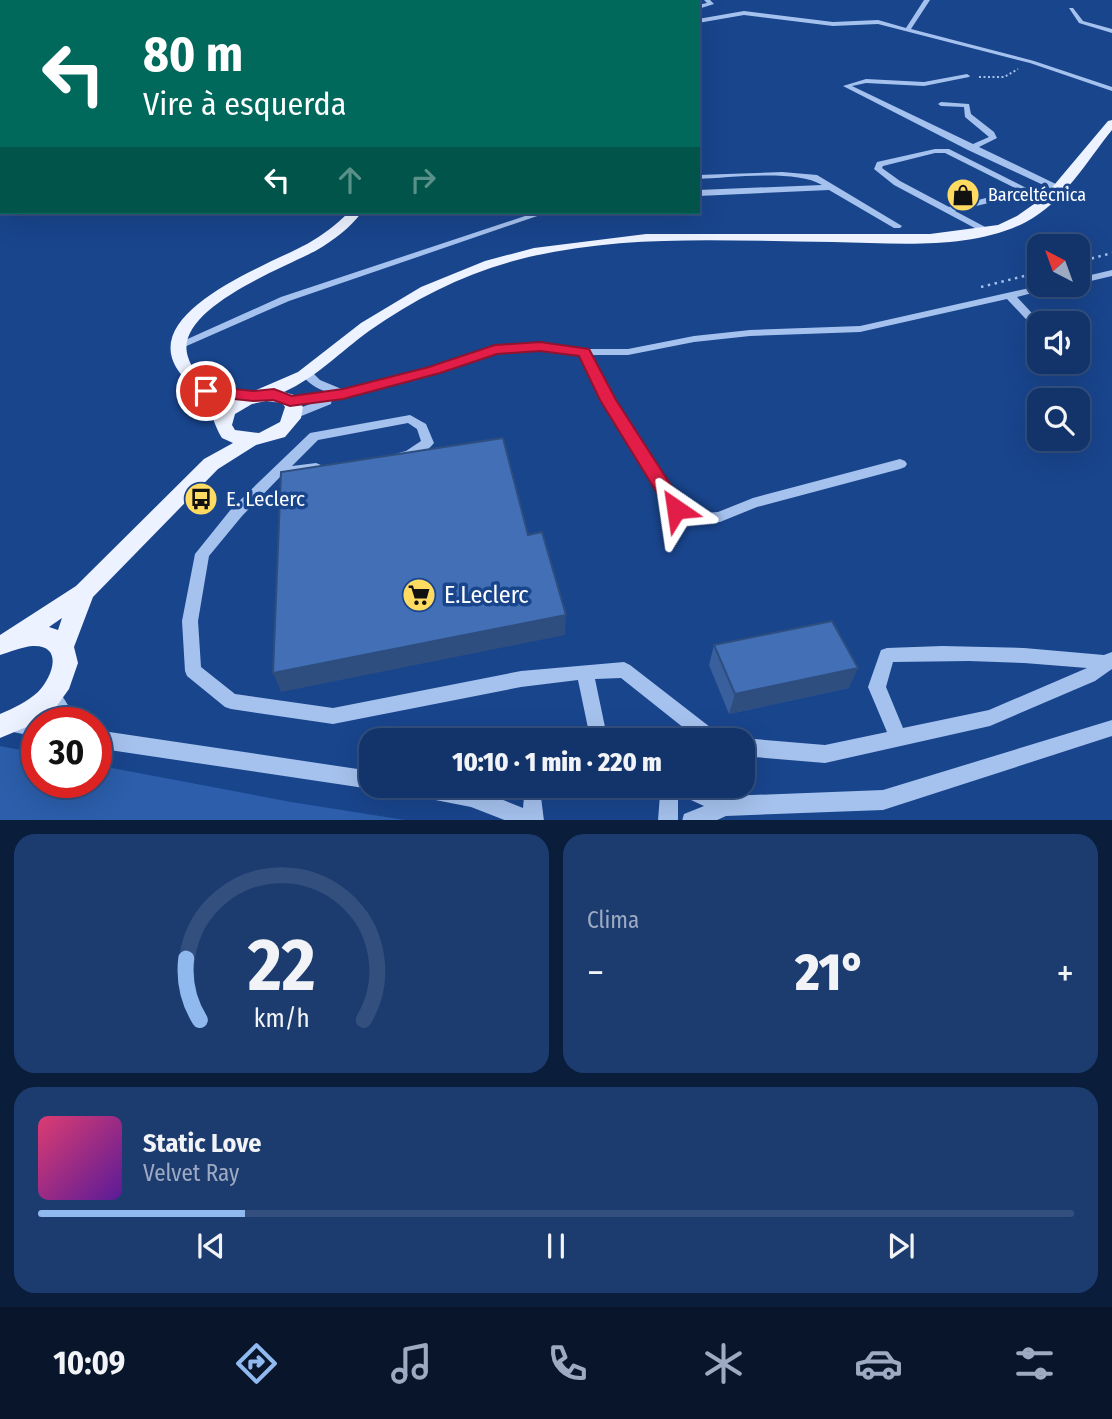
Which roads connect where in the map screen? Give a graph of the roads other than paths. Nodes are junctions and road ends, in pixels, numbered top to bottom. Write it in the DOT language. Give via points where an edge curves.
graph roads {
  1 [pos="927,0"];
  2 [pos="1071,9"];
  3 [pos="700,21"];
  4 [pos="1112,22"];
  5 [pos="907,30"];
  6 [pos="1112,30"];
  7 [pos="967,76"];
  8 [pos="1112,89"];
  9 [pos="941,104"];
  10 [pos="1109,130"];
  11 [pos="971,148"];
  12 [pos="700,177"];
  13 [pos="834,187"];
  14 [pos="1059,189"];
  15 [pos="1027,191"];
  16 [pos="700,193"];
  17 [pos="1048,201"];
  18 [pos="948,210"];
  19 [pos="355,214"];
  20 [pos="539,214"];
  21 [pos="897,226"];
  22 [pos="986,231"];
  23 [pos="1112,273"];
  24 [pos="1090,278"];
  25 [pos="1027,292"];
  26 [pos="1010,296"];
  27 [pos="1027,314"];
  28 [pos="178,346"];
  29 [pos="584,352"];
  30 [pos="307,374"];
  31 [pos="206,391"];
  32 [pos="343,394"];
  33 [pos="260,395"];
  34 [pos="291,405"];
  35 [pos="225,426"];
  36 [pos="251,440"];
  37 [pos="385,459"];
  38 [pos="211,464"];
  39 [pos="900,464"];
  40 [pos="333,466"];
  41 [pos="278,472"];
  42 [pos="83,592"];
  43 [pos="6,642"];
  44 [pos="63,646"];
  45 [pos="1109,661"];
  46 [pos="585,672"];
  47 [pos="52,695"];
  48 [pos="60,707"];
  49 [pos="5,725"];
  50 [pos="597,728"];
  51 [pos="698,728"];
  52 [pos="1112,728"];
  53 [pos="898,738"];
  54 [pos="112,741"];
  55 [pos="755,748"];
  56 [pos="359,778"];
  57 [pos="478,798"];
  58 [pos="532,798"];
  59 [pos="669,798"];
  60 [pos="708,798"];
  61 [pos="726,806"];
  62 [pos="530,820"];
  63 [pos="532,820"];
  64 [pos="668,820"];
  65 [pos="693,820"];
  1 -- 5 [label="street"];
  2 -- 6 [label="street" via="1081,22"];
  3 -- 5 [label="street" via="744,13 833,24 878,22"];
  4 -- 6 [label="street" via="1102,26"];
  5 -- 8 [label="street" via="1032,62"];
  7 -- 11 [label="street" via="924,84 866,81 846,86"];
  9 -- 11 [label="street" via="967,105 968,115 991,134 993,138"];
  10 -- 14 [label="main road"];
  11 -- 14 [label="street"];
  12 -- 13 [label="street" via="782,174 814,177"];
  13 -- 16 [label="street"];
  13 -- 21 [label="street"];
  14 -- 17 [label="main road"];
  15 -- 17 [label="street"];
  15 -- 18 [label="street"];
  15 -- 18 [label="street" via="946,151 880,164 878,169 897,183"];
  17 -- 22 [label="main road" via="1021,220"];
  18 -- 22 [label="street"];
  19 -- 28 [label="main road" via="323,243 212,298 187,319"];
  20 -- 28 [label="street" via="285,299"];
  22 -- 30 [label="main road" via="930,238 669,236 604,240 533,252 472,269 420,293 364,327"];
  23 -- 24 [label="street"];
  25 -- 26 [label="street"];
  26 -- 27 [label="street"];
  26 -- 29 [label="street" via="860,329 694,339 628,352"];
  28 -- 31 [label="main road" via="186,372"];
  29 -- 32 [label="street" via="540,347 495,350"];
  29 -- 39 [label="street" via="608,400 676,509 691,520 720,517 753,503"];
  30 -- 32 [label="street"];
  30 -- 33 [label="main road"];
  30 -- 34 [label="main road"];
  31 -- 33 [label="main road"];
  31 -- 35 [label="main road"];
  32 -- 34 [label="street"];
  33 -- 34 [label="main road"];
  33 -- 35 [label="main road" via="234,405"];
  34 -- 36 [label="main road" via="284,429"];
  35 -- 36 [label="main road"];
  35 -- 38 [label="main road"];
  36 -- 38 [label="main road"];
  37 -- 41 [label="street" via="410,455 428,443 422,426 410,419 314,436"];
  38 -- 42 [label="main road"];
  40 -- 41 [label="street"];
  41 -- 46 [label="street" via="202,554 190,621 193,671 231,701 333,716 521,679"];
  42 -- 43 [label="main road"];
  42 -- 44 [label="main road"];
  43 -- 44 [label="main road" via="42,635"];
  44 -- 47 [label="main road" via="67,668"];
  45 -- 53 [label="street" via="1089,676 990,718"];
  45 -- 53 [label="street" via="956,652 887,655 877,687"];
  46 -- 50 [label="street"];
  46 -- 51 [label="street" via="624,670"];
  47 -- 48 [label="street"];
  47 -- 49 [label="main road"];
  52 -- 61 [label="street" via="883,800"];
  53 -- 55 [label="street" via="825,754"];
  54 -- 56 [label="street"];
  57 -- 62 [label="street"];
  58 -- 63 [label="street"];
  59 -- 64 [label="street"];
  60 -- 61 [label="street"];
  61 -- 65 [label="street"];
}
